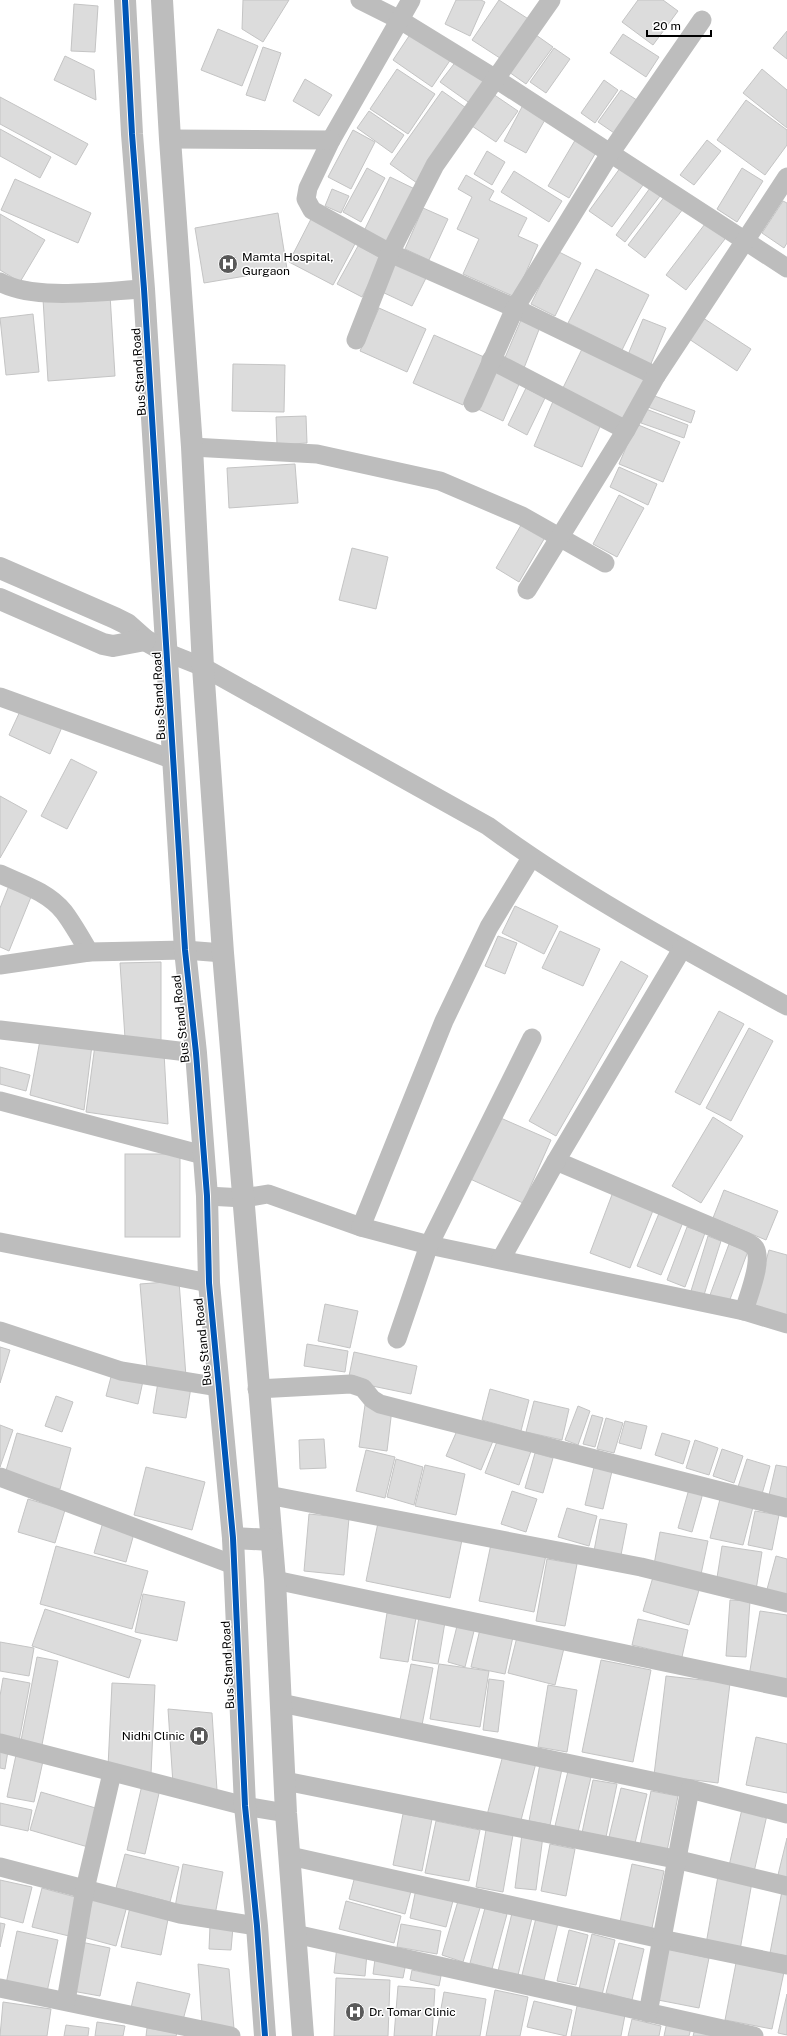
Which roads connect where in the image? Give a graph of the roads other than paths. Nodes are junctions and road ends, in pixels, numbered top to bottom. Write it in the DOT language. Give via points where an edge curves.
graph roads {
  1 [pos="162,0"];
  2 [pos="360,0"];
  3 [pos="411,0"];
  4 [pos="551,0"];
  5 [pos="123,1"];
  6 [pos="400,20"];
  7 [pos="702,20"];
  8 [pos="496,79"];
  9 [pos="170,138"];
  10 [pos="331,140"];
  11 [pos="611,152"];
  12 [pos="787,177"];
  13 [pos="744,239"];
  14 [pos="390,253"];
  15 [pos="787,268"];
  16 [pos="0,282"];
  17 [pos="144,289"];
  18 [pos="515,308"];
  19 [pos="356,340"];
  20 [pos="491,360"];
  21 [pos="656,376"];
  22 [pos="473,403"];
  23 [pos="626,430"];
  24 [pos="192,447"];
  25 [pos="559,537"];
  26 [pos="605,563"];
  27 [pos="0,568"];
  28 [pos="527,590"];
  29 [pos="0,599"];
  30 [pos="145,640"];
  31 [pos="168,653"];
  32 [pos="203,667"];
  33 [pos="0,697"];
  34 [pos="174,760"];
  35 [pos="531,858"];
  36 [pos="0,874"];
  37 [pos="682,949"];
  38 [pos="185,950"];
  39 [pos="89,952"];
  40 [pos="223,953"];
  41 [pos="0,966"];
  42 [pos="787,1006"];
  43 [pos="0,1030"];
  44 [pos="532,1038"];
  45 [pos="196,1053"];
  46 [pos="0,1100"];
  47 [pos="203,1155"];
  48 [pos="556,1161"];
  49 [pos="207,1196"];
  50 [pos="244,1198"];
  51 [pos="361,1227"];
  52 [pos="0,1242"];
  53 [pos="429,1245"];
  54 [pos="501,1259"];
  55 [pos="208,1283"];
  56 [pos="744,1311"];
  57 [pos="787,1324"];
  58 [pos="0,1331"];
  59 [pos="397,1339"];
  60 [pos="219,1388"];
  61 [pos="257,1389"];
  62 [pos="0,1477"];
  63 [pos="268,1495"];
  64 [pos="787,1508"];
  65 [pos="233,1538"];
  66 [pos="271,1540"];
  67 [pos="234,1565"];
  68 [pos="275,1580"];
  69 [pos="787,1603"];
  70 [pos="787,1688"];
  71 [pos="281,1703"];
  72 [pos="0,1743"];
  73 [pos="112,1773"];
  74 [pos="285,1781"];
  75 [pos="690,1788"];
  76 [pos="245,1806"];
  77 [pos="286,1812"];
  78 [pos="787,1814"];
  79 [pos="290,1856"];
  80 [pos="675,1859"];
  81 [pos="0,1867"];
  82 [pos="787,1886"];
  83 [pos="84,1889"];
  84 [pos="257,1926"];
  85 [pos="295,1934"];
  86 [pos="661,1939"];
  87 [pos="787,1965"];
  88 [pos="0,1988"];
  89 [pos="66,2001"];
  90 [pos="648,2013"];
  91 [pos="231,2036"];
  92 [pos="265,2036"];
  93 [pos="303,2036"];
  94 [pos="754,2036"];
  1 -- 9 [label="street"];
  2 -- 6 [label="street"];
  3 -- 6 [label="street"];
  4 -- 8 [label="street"];
  5 -- 17 [label="street, Bus Stand Road"];
  6 -- 8 [label="street"];
  6 -- 10 [label="street"];
  7 -- 11 [label="street"];
  8 -- 11 [label="street"];
  8 -- 14 [label="street" via="435,165"];
  9 -- 10 [label="street"];
  9 -- 24 [label="street"];
  10 -- 14 [label="street" via="308,188 306,199 312,210"];
  11 -- 13 [label="street"];
  11 -- 18 [label="street"];
  12 -- 13 [label="street"];
  13 -- 15 [label="street"];
  13 -- 21 [label="street"];
  14 -- 18 [label="street"];
  14 -- 19 [label="street"];
  16 -- 17 [label="street" via="10,288 42,293"];
  17 -- 31 [label="street, Bus Stand Road"];
  18 -- 20 [label="street"];
  18 -- 21 [label="street"];
  20 -- 22 [label="street"];
  20 -- 23 [label="street"];
  21 -- 23 [label="street"];
  23 -- 25 [label="street"];
  24 -- 25 [label="street" via="317,454 440,481 522,516"];
  24 -- 32 [label="street"];
  25 -- 26 [label="street"];
  25 -- 28 [label="street"];
  27 -- 30 [label="street" via="115,618 127,624"];
  29 -- 30 [label="street" via="103,644 113,646"];
  30 -- 31 [label="street"];
  31 -- 32 [label="street"];
  31 -- 34 [label="street, Bus Stand Road"];
  32 -- 35 [label="street" via="488,826"];
  32 -- 40 [label="street"];
  33 -- 34 [label="street"];
  34 -- 38 [label="street, Bus Stand Road"];
  35 -- 37 [label="street"];
  35 -- 51 [label="street" via="489,927 447,1014"];
  36 -- 39 [label="street" via="52,901 63,911"];
  37 -- 42 [label="street"];
  37 -- 48 [label="street"];
  38 -- 39 [label="street"];
  38 -- 40 [label="street"];
  38 -- 45 [label="street, Bus Stand Road"];
  39 -- 41 [label="street"];
  40 -- 50 [label="street"];
  43 -- 45 [label="street"];
  44 -- 53 [label="street"];
  45 -- 47 [label="street, Bus Stand Road"];
  46 -- 47 [label="street"];
  47 -- 49 [label="street, Bus Stand Road"];
  48 -- 54 [label="street"];
  48 -- 56 [label="street" via="754,1246 758,1256"];
  49 -- 50 [label="street"];
  49 -- 55 [label="street, Bus Stand Road"];
  50 -- 51 [label="street" via="268,1194"];
  50 -- 61 [label="street"];
  51 -- 53 [label="street"];
  52 -- 55 [label="street"];
  53 -- 54 [label="street"];
  53 -- 59 [label="street"];
  54 -- 56 [label="street"];
  55 -- 60 [label="street, Bus Stand Road"];
  56 -- 57 [label="street"];
  58 -- 60 [label="street" via="121,1371"];
  60 -- 65 [label="street, Bus Stand Road"];
  61 -- 63 [label="street"];
  61 -- 64 [label="street" via="359,1385 380,1404"];
  62 -- 67 [label="street"];
  63 -- 66 [label="street"];
  63 -- 69 [label="street" via="641,1567"];
  65 -- 66 [label="street"];
  65 -- 67 [label="street, Bus Stand Road"];
  66 -- 68 [label="street"];
  67 -- 76 [label="street, Bus Stand Road"];
  68 -- 70 [label="street"];
  68 -- 71 [label="street"];
  71 -- 74 [label="street"];
  71 -- 75 [label="street"];
  72 -- 73 [label="street"];
  73 -- 76 [label="street"];
  73 -- 83 [label="street"];
  74 -- 77 [label="street"];
  74 -- 80 [label="street"];
  75 -- 78 [label="street"];
  75 -- 80 [label="street"];
  76 -- 77 [label="street"];
  76 -- 84 [label="street, Bus Stand Road"];
  77 -- 79 [label="street"];
  79 -- 85 [label="street"];
  79 -- 86 [label="street"];
  80 -- 82 [label="street"];
  80 -- 86 [label="street"];
  81 -- 83 [label="street"];
  83 -- 84 [label="street" via="180,1914"];
  83 -- 89 [label="street"];
  84 -- 92 [label="street, Bus Stand Road"];
  85 -- 90 [label="street"];
  85 -- 93 [label="street"];
  86 -- 87 [label="street"];
  86 -- 90 [label="street"];
  88 -- 89 [label="street"];
  89 -- 91 [label="street"];
  90 -- 94 [label="street"];
}
